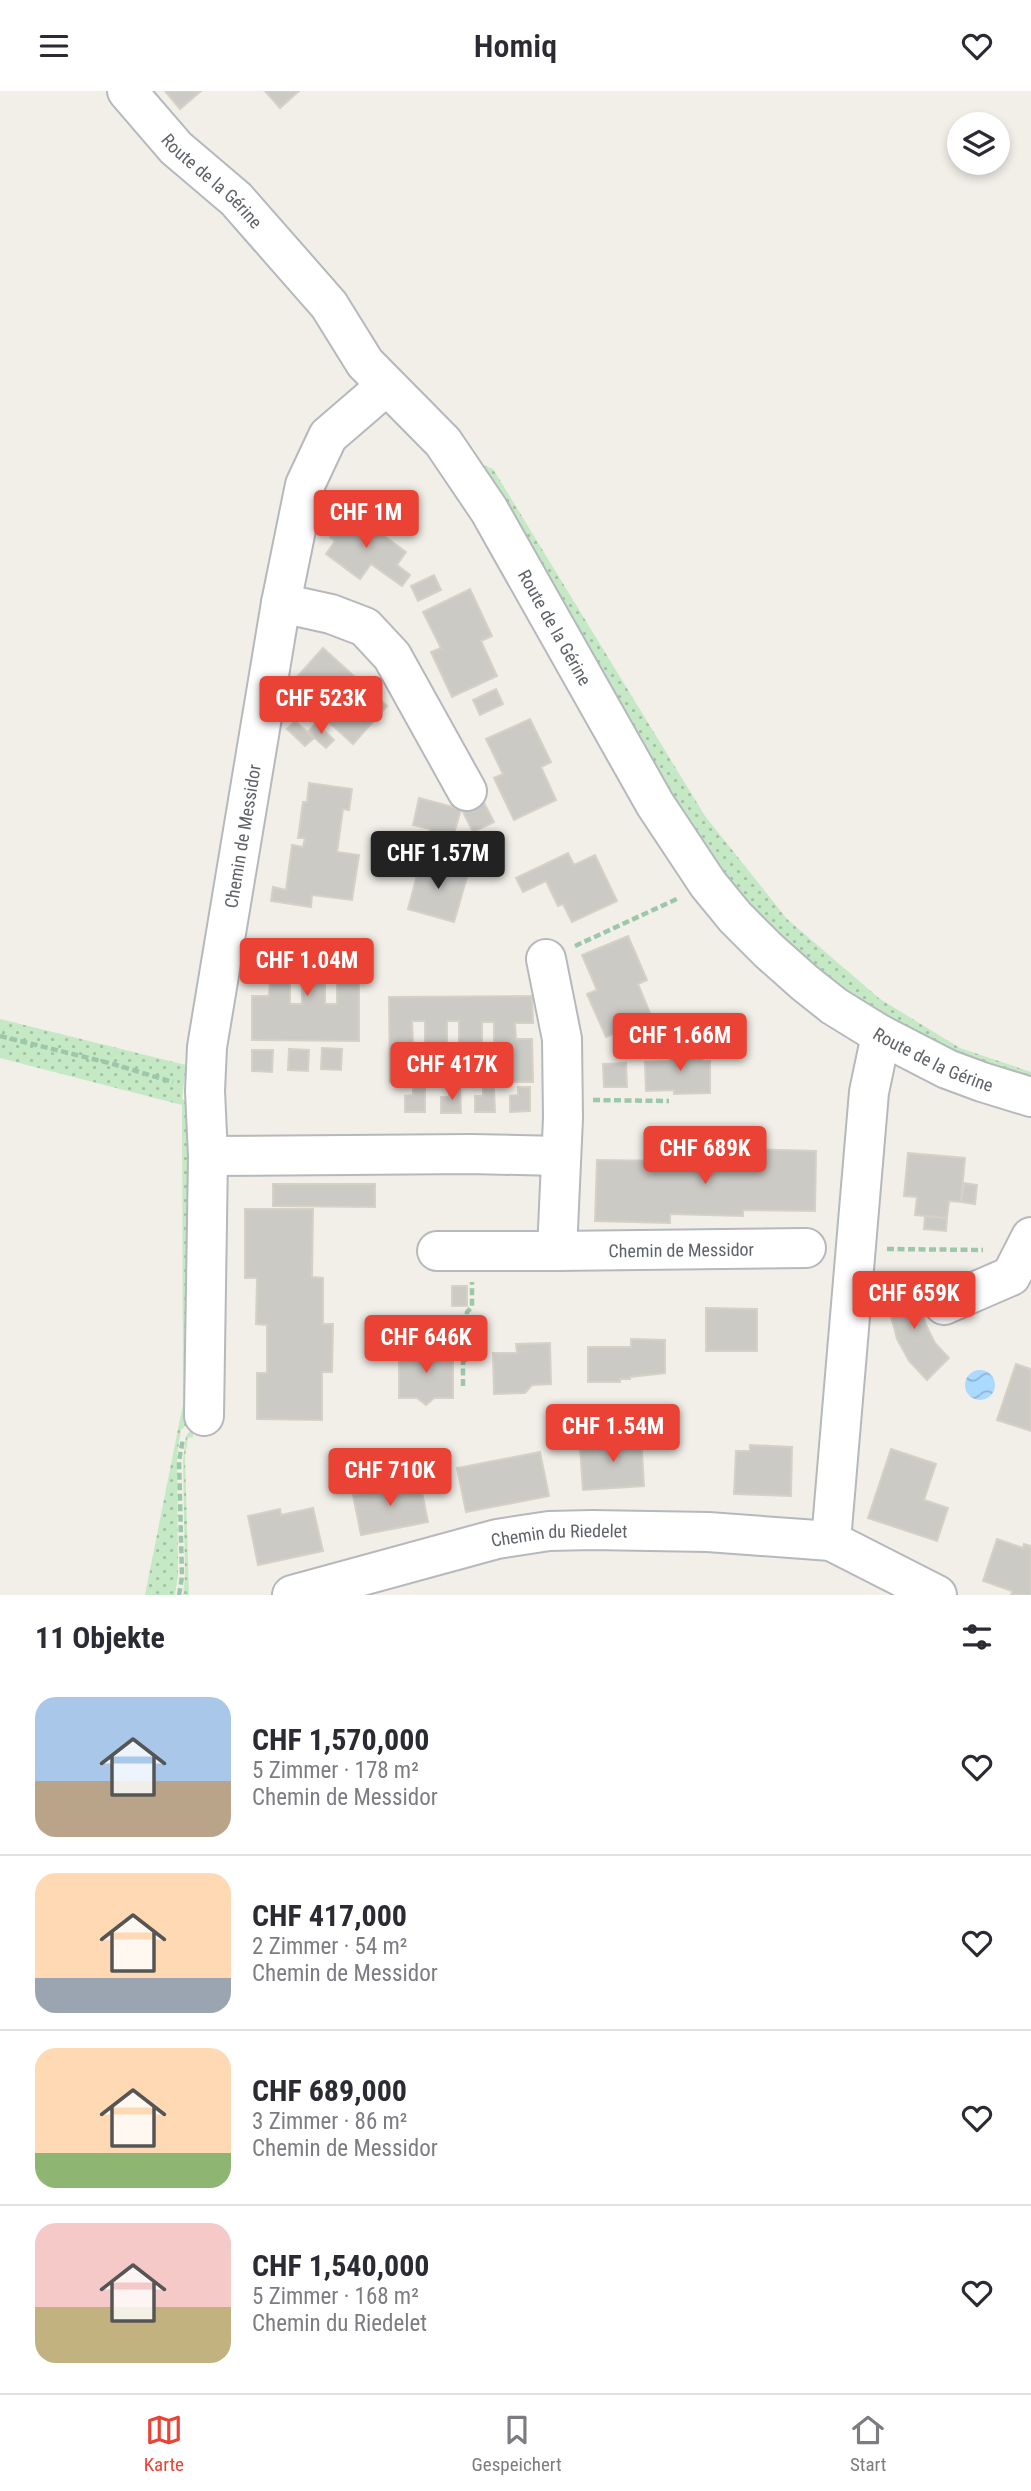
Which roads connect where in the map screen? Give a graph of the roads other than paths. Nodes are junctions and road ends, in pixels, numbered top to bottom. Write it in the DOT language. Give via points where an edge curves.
graph roads {
  1 [pos="127,91"];
  2 [pos="386,386"];
  3 [pos="281,603"];
  4 [pos="467,791"];
  5 [pos="546,959"];
  6 [pos="881,1035"];
  7 [pos="1031,1097"];
  8 [pos="208,1156"];
  9 [pos="560,1156"];
  10 [pos="1031,1237"];
  11 [pos="806,1248"];
  12 [pos="454,1251"];
  13 [pos="557,1251"];
  14 [pos="943,1305"];
  15 [pos="204,1416"];
  16 [pos="831,1541"];
  17 [pos="292,1595"];
  18 [pos="937,1595"];
  1 -- 2 [label="street, Route de la Gérine" via="176,148 253,218 329,305 365,363"];
  2 -- 3 [label="street, Chemin de Messidor" via="328,436 304,485"];
  2 -- 6 [label="street, Route de la Gérine" via="443,442 489,510 655,804 708,884 735,917 805,983"];
  3 -- 4 [label="street" via="365,627 392,656"];
  3 -- 8 [label="street, Chemin de Messidor" via="206,1047"];
  5 -- 9 [label="street" via="562,1039"];
  6 -- 7 [label="street, Route de la Gérine" via="947,1069"];
  6 -- 16 [label="street" via="869,1093"];
  8 -- 9 [label="street"];
  8 -- 15 [label="street, Chemin de Messidor"];
  9 -- 13 [label="street"];
  10 -- 14 [label="street" via="1011,1276"];
  11 -- 13 [label="street, Chemin de Messidor"];
  12 -- 13 [label="street, Chemin de Messidor"];
  16 -- 17 [label="street, Chemin du Riedelet" via="708,1532 549,1531 497,1539"];
  16 -- 18 [label="street, Chemin du Riedelet"];
}
